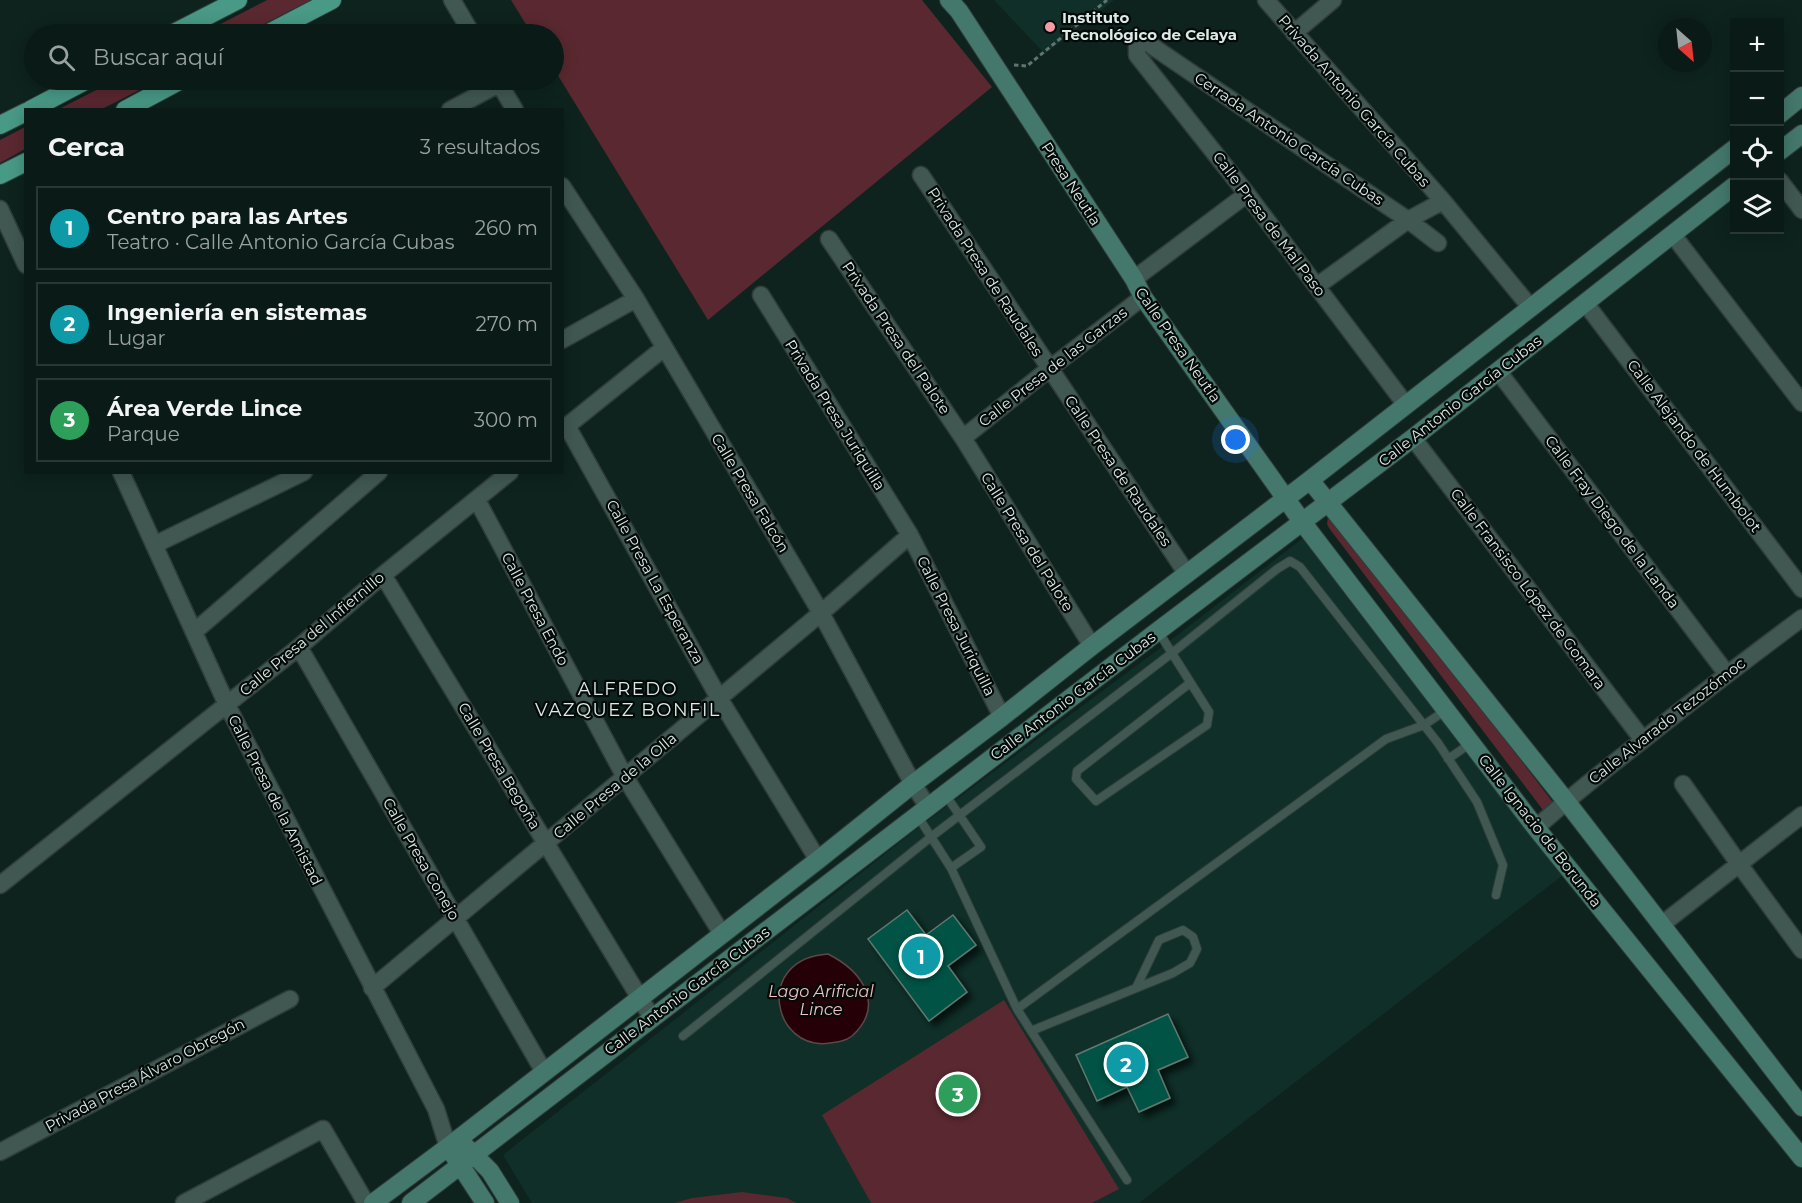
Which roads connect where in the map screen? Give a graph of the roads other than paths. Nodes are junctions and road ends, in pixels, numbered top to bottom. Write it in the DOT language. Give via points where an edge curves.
graph roads {
  1 [pos="238,0"];
  2 [pos="332,0"];
  3 [pos="452,0"];
  4 [pos="949,0"];
  5 [pos="1266,0"];
  6 [pos="1333,0"];
  7 [pos="191,24"];
  8 [pos="286,24"];
  9 [pos="466,24"];
  10 [pos="1294,33"];
  11 [pos="1137,43"];
  12 [pos="68,90"];
  13 [pos="162,90"];
  14 [pos="484,90"];
  15 [pos="503,90"];
  16 [pos="1802,96"];
  17 [pos="34,108"];
  18 [pos="128,108"];
  19 [pos="453,108"];
  20 [pos="514,108"];
  21 [pos="1784,110"];
  22 [pos="24,113"];
  23 [pos="0,125"];
  24 [pos="1802,134"];
  25 [pos="1784,147"];
  26 [pos="1730,152"];
  27 [pos="24,163"];
  28 [pos="0,175"];
  29 [pos="921,175"];
  30 [pos="1784,187"];
  31 [pos="1730,189"];
  32 [pos="564,192"];
  33 [pos="1247,194"];
  34 [pos="1443,201"];
  35 [pos="0,209"];
  36 [pos="1802,210"];
  37 [pos="1408,220"];
  38 [pos="1672,235"];
  39 [pos="830,238"];
  40 [pos="1438,243"];
  41 [pos="24,261"];
  42 [pos="1134,279"];
  43 [pos="1317,286"];
  44 [pos="761,295"];
  45 [pos="1143,297"];
  46 [pos="636,299"];
  47 [pos="1586,304"];
  48 [pos="1531,308"];
  49 [pos="564,339"];
  50 [pos="664,348"];
  51 [pos="1049,369"];
  52 [pos="1498,371"];
  53 [pos="1802,403"];
  54 [pos="1406,405"];
  55 [pos="565,428"];
  56 [pos="963,438"];
  57 [pos="1413,438"];
  58 [pos="122,474"];
  59 [pos="300,474"];
  60 [pos="377,474"];
  61 [pos="508,474"];
  62 [pos="1310,480"];
  63 [pos="1286,498"];
  64 [pos="477,500"];
  65 [pos="1328,502"];
  66 [pos="1303,523"];
  67 [pos="910,536"];
  68 [pos="154,545"];
  69 [pos="1187,574"];
  70 [pos="383,575"];
  71 [pos="1802,589"];
  72 [pos="821,613"];
  73 [pos="1802,618"];
  74 [pos="1158,631"];
  75 [pos="194,633"];
  76 [pos="1092,646"];
  77 [pos="299,647"];
  78 [pos="1172,653"];
  79 [pos="1727,674"];
  80 [pos="1190,683"];
  81 [pos="719,698"];
  82 [pos="226,705"];
  83 [pos="1446,710"];
  84 [pos="1002,717"];
  85 [pos="1424,725"];
  86 [pos="1643,740"];
  87 [pos="1471,743"];
  88 [pos="1448,759"];
  89 [pos="625,777"];
  90 [pos="913,783"];
  91 [pos="1683,784"];
  92 [pos="945,794"];
  93 [pos="1566,801"];
  94 [pos="922,811"];
  95 [pos="959,815"];
  96 [pos="1802,815"];
  97 [pos="1536,828"];
  98 [pos="931,837"];
  99 [pos="546,844"];
  100 [pos="818,860"];
  101 [pos="1739,864"];
  102 [pos="951,868"];
  103 [pos="0,885"];
  104 [pos="1496,895"];
  105 [pos="456,919"];
  106 [pos="1661,925"];
  107 [pos="722,934"];
  108 [pos="1802,950"];
  109 [pos="372,988"];
  110 [pos="1136,988"];
  111 [pos="640,998"];
  112 [pos="290,999"];
  113 [pos="1017,1009"];
  114 [pos="652,1018"];
  115 [pos="1031,1031"];
  116 [pos="683,1036"];
  117 [pos="544,1072"];
  118 [pos="1802,1107"];
  119 [pos="453,1144"];
  120 [pos="0,1152"];
  121 [pos="1802,1157"];
  122 [pos="467,1159"];
  123 [pos="1127,1180"];
  124 [pos="184,1203"];
  125 [pos="366,1203"];
  126 [pos="373,1203"];
  127 [pos="411,1203"];
  128 [pos="485,1203"];
  129 [pos="510,1203"];
  1 -- 7 [label="main road"];
  2 -- 8 [label="main road"];
  3 -- 9 [label="street"];
  4 -- 42 [label="street, Presa Neutla"];
  5 -- 10 [label="street, Privada Antonio García Cubas"];
  6 -- 10 [label="street"];
  10 -- 34 [label="street, Privada Antonio García Cubas"];
  11 -- 33 [label="street, Calle Presa de Mal Paso" via="1137,55"];
  11 -- 37 [label="street, Cerrada Antonio García Cubas" via="1149,44"];
  12 -- 17 [label="main road"];
  13 -- 18 [label="main road"];
  14 -- 19 [label="street"];
  15 -- 20 [label="street"];
  16 -- 21 [label="street"];
  22 -- 23 [label="main road"];
  24 -- 25 [label="street"];
  26 -- 48 [label="street, Calle Antonio García Cubas"];
  27 -- 28 [label="main road"];
  29 -- 51 [label="street, Privada Presa de Raudales"];
  30 -- 36 [label="street"];
  31 -- 38 [label="street, Calle Antonio García Cubas"];
  32 -- 46 [label="street, Calle Presa Falcón"];
  33 -- 42 [label="street"];
  33 -- 43 [label="street, Calle Presa de Mal Paso"];
  34 -- 37 [label="street"];
  34 -- 48 [label="street"];
  35 -- 41 [label="street"];
  37 -- 40 [label="street, Cerrada Antonio García Cubas"];
  37 -- 43 [label="street"];
  38 -- 47 [label="street, Calle Antonio García Cubas"];
  38 -- 53 [label="street"];
  39 -- 56 [label="street, Privada Presa del Palote"];
  42 -- 45 [label="street, Calle Presa Neutla"];
  43 -- 54 [label="street, Calle Presa de Mal Paso"];
  44 -- 67 [label="street, Privada Presa Juriquilla"];
  45 -- 51 [label="street, Calle Presa de las Garzas"];
  45 -- 63 [label="street, Calle Presa Neutla"];
  46 -- 49 [label="street"];
  46 -- 50 [label="street, Calle Presa Falcón"];
  47 -- 52 [label="street, Calle Antonio García Cubas"];
  47 -- 71 [label="street, Calle Alejando de Humbolot"];
  48 -- 54 [label="street, Calle Antonio García Cubas"];
  50 -- 55 [label="street"];
  50 -- 72 [label="street, Calle Presa Falcón"];
  51 -- 56 [label="street, Calle Presa de las Garzas"];
  51 -- 69 [label="street, Calle Presa de Raudales"];
  52 -- 57 [label="street, Calle Antonio García Cubas"];
  52 -- 79 [label="street, Calle Fray Diego de la Landa"];
  54 -- 62 [label="street, Calle Antonio García Cubas"];
  55 -- 81 [label="street, Calle Presa La Esperanza"];
  56 -- 76 [label="street, Calle Presa del Palote"];
  57 -- 65 [label="street, Calle Antonio García Cubas"];
  57 -- 86 [label="street, Calle Fransisco López de Gomara"];
  58 -- 68 [label="street, Calle Presa de la Amistad"];
  59 -- 68 [label="street"];
  60 -- 75 [label="street"];
  61 -- 64 [label="street, Calle Presa del Infiernillo"];
  62 -- 63 [label="street, Calle Antonio García Cubas"];
  62 -- 65 [label="street"];
  63 -- 66 [label="street, Calle Ignacio de Borunda"];
  63 -- 69 [label="street, Calle Antonio García Cubas"];
  64 -- 70 [label="street, Calle Presa del Infiernillo"];
  64 -- 89 [label="street, Calle Presa Endo"];
  65 -- 66 [label="street, Calle Antonio García Cubas"];
  65 -- 93 [label="street"];
  66 -- 74 [label="street, Calle Antonio García Cubas"];
  66 -- 83 [label="street, Calle Ignacio de Borunda"];
  67 -- 72 [label="street, Calle Presa de la Olla"];
  67 -- 84 [label="street, Calle Presa Juriquilla"];
  68 -- 75 [label="street, Calle Presa de la Amistad"];
  69 -- 76 [label="street, Calle Antonio García Cubas"];
  70 -- 77 [label="street, Calle Presa del Infiernillo"];
  70 -- 99 [label="street, Calle Presa Begoña"];
  72 -- 81 [label="street, Calle Presa de la Olla"];
  72 -- 90 [label="street, Calle Presa Falcón"];
  73 -- 79 [label="street, Calle Alvarado Tezozómoc"];
  74 -- 78 [label="lane"];
  74 -- 92 [label="street, Calle Antonio García Cubas"];
  75 -- 82 [label="street, Calle Presa de la Amistad"];
  76 -- 84 [label="street, Calle Antonio García Cubas"];
  77 -- 82 [label="street, Calle Presa del Infiernillo"];
  77 -- 105 [label="street, Calle Presa Conejo"];
  78 -- 80 [label="lane"];
  78 -- 85 [label="lane" via="1290,561 1300,567"];
  78 -- 95 [label="lane"];
  79 -- 86 [label="street, Calle Alvarado Tezozómoc"];
  80 -- 80 [label="lane" via="1209,712 1207,724 1096,801 1076,779 1077,771"];
  81 -- 89 [label="street, Calle Presa de la Olla"];
  81 -- 100 [label="street, Calle Presa La Esperanza"];
  82 -- 103 [label="street, Calle Presa del Infiernillo"];
  82 -- 109 [label="street, Calle Presa de la Amistad"];
  83 -- 85 [label="lane"];
  83 -- 87 [label="street, Calle Ignacio de Borunda"];
  84 -- 90 [label="street, Calle Antonio García Cubas"];
  85 -- 88 [label="lane"];
  85 -- 113 [label="lane" via="1386,739"];
  86 -- 93 [label="street, Calle Alvarado Tezozómoc"];
  87 -- 88 [label="lane"];
  87 -- 97 [label="street, Calle Ignacio de Borunda"];
  88 -- 104 [label="lane" via="1476,802 1503,866"];
  89 -- 99 [label="street, Calle Presa de la Olla"];
  89 -- 107 [label="street, Calle Presa Endo"];
  90 -- 94 [label="street, Calle Presa Falcón"];
  90 -- 100 [label="street, Calle Antonio García Cubas"];
  91 -- 101 [label="street"];
  92 -- 94 [label="street, Calle Antonio García Cubas"];
  92 -- 95 [label="lane"];
  93 -- 97 [label="street, Calle Alvarado Tezozómoc"];
  93 -- 106 [label="street"];
  94 -- 98 [label="lane"];
  94 -- 114 [label="street, Calle Antonio García Cubas"];
  95 -- 98 [label="lane"];
  95 -- 102 [label="lane" via="981,847"];
  96 -- 101 [label="street"];
  97 -- 121 [label="street, Calle Ignacio de Borunda"];
  98 -- 102 [label="lane"];
  98 -- 116 [label="lane"];
  99 -- 105 [label="street, Calle Presa de la Olla"];
  99 -- 111 [label="street, Calle Presa Begoña"];
  100 -- 107 [label="street, Calle Antonio García Cubas"];
  101 -- 106 [label="street"];
  101 -- 108 [label="street"];
  102 -- 113 [label="lane"];
  105 -- 109 [label="street, Calle Presa de la Olla"];
  105 -- 117 [label="street, Calle Presa Conejo"];
  106 -- 118 [label="street"];
  107 -- 111 [label="street, Calle Antonio García Cubas"];
  109 -- 119 [label="street, Calle Presa de la Amistad"];
  110 -- 110 [label="lane" via="1190,963 1197,949 1193,937 1183,930 1159,940"];
  110 -- 115 [label="lane"];
  111 -- 114 [label="street, Calle Presa Begoña"];
  111 -- 117 [label="street, Calle Antonio García Cubas"];
  112 -- 120 [label="street, Privada Presa Álvaro Obregón"];
  113 -- 115 [label="lane"];
  114 -- 122 [label="street, Calle Antonio García Cubas"];
  115 -- 123 [label="lane"];
  117 -- 119 [label="street, Calle Antonio García Cubas"];
  119 -- 122 [label="street, Calle Presa de la Amistad"];
  119 -- 126 [label="street, Calle Antonio García Cubas"];
  122 -- 127 [label="street, Calle Antonio García Cubas"];
  122 -- 128 [label="street"];
  122 -- 129 [label="street" via="490,1171"];
  124 -- 125 [label="street" via="323,1129"];
}
